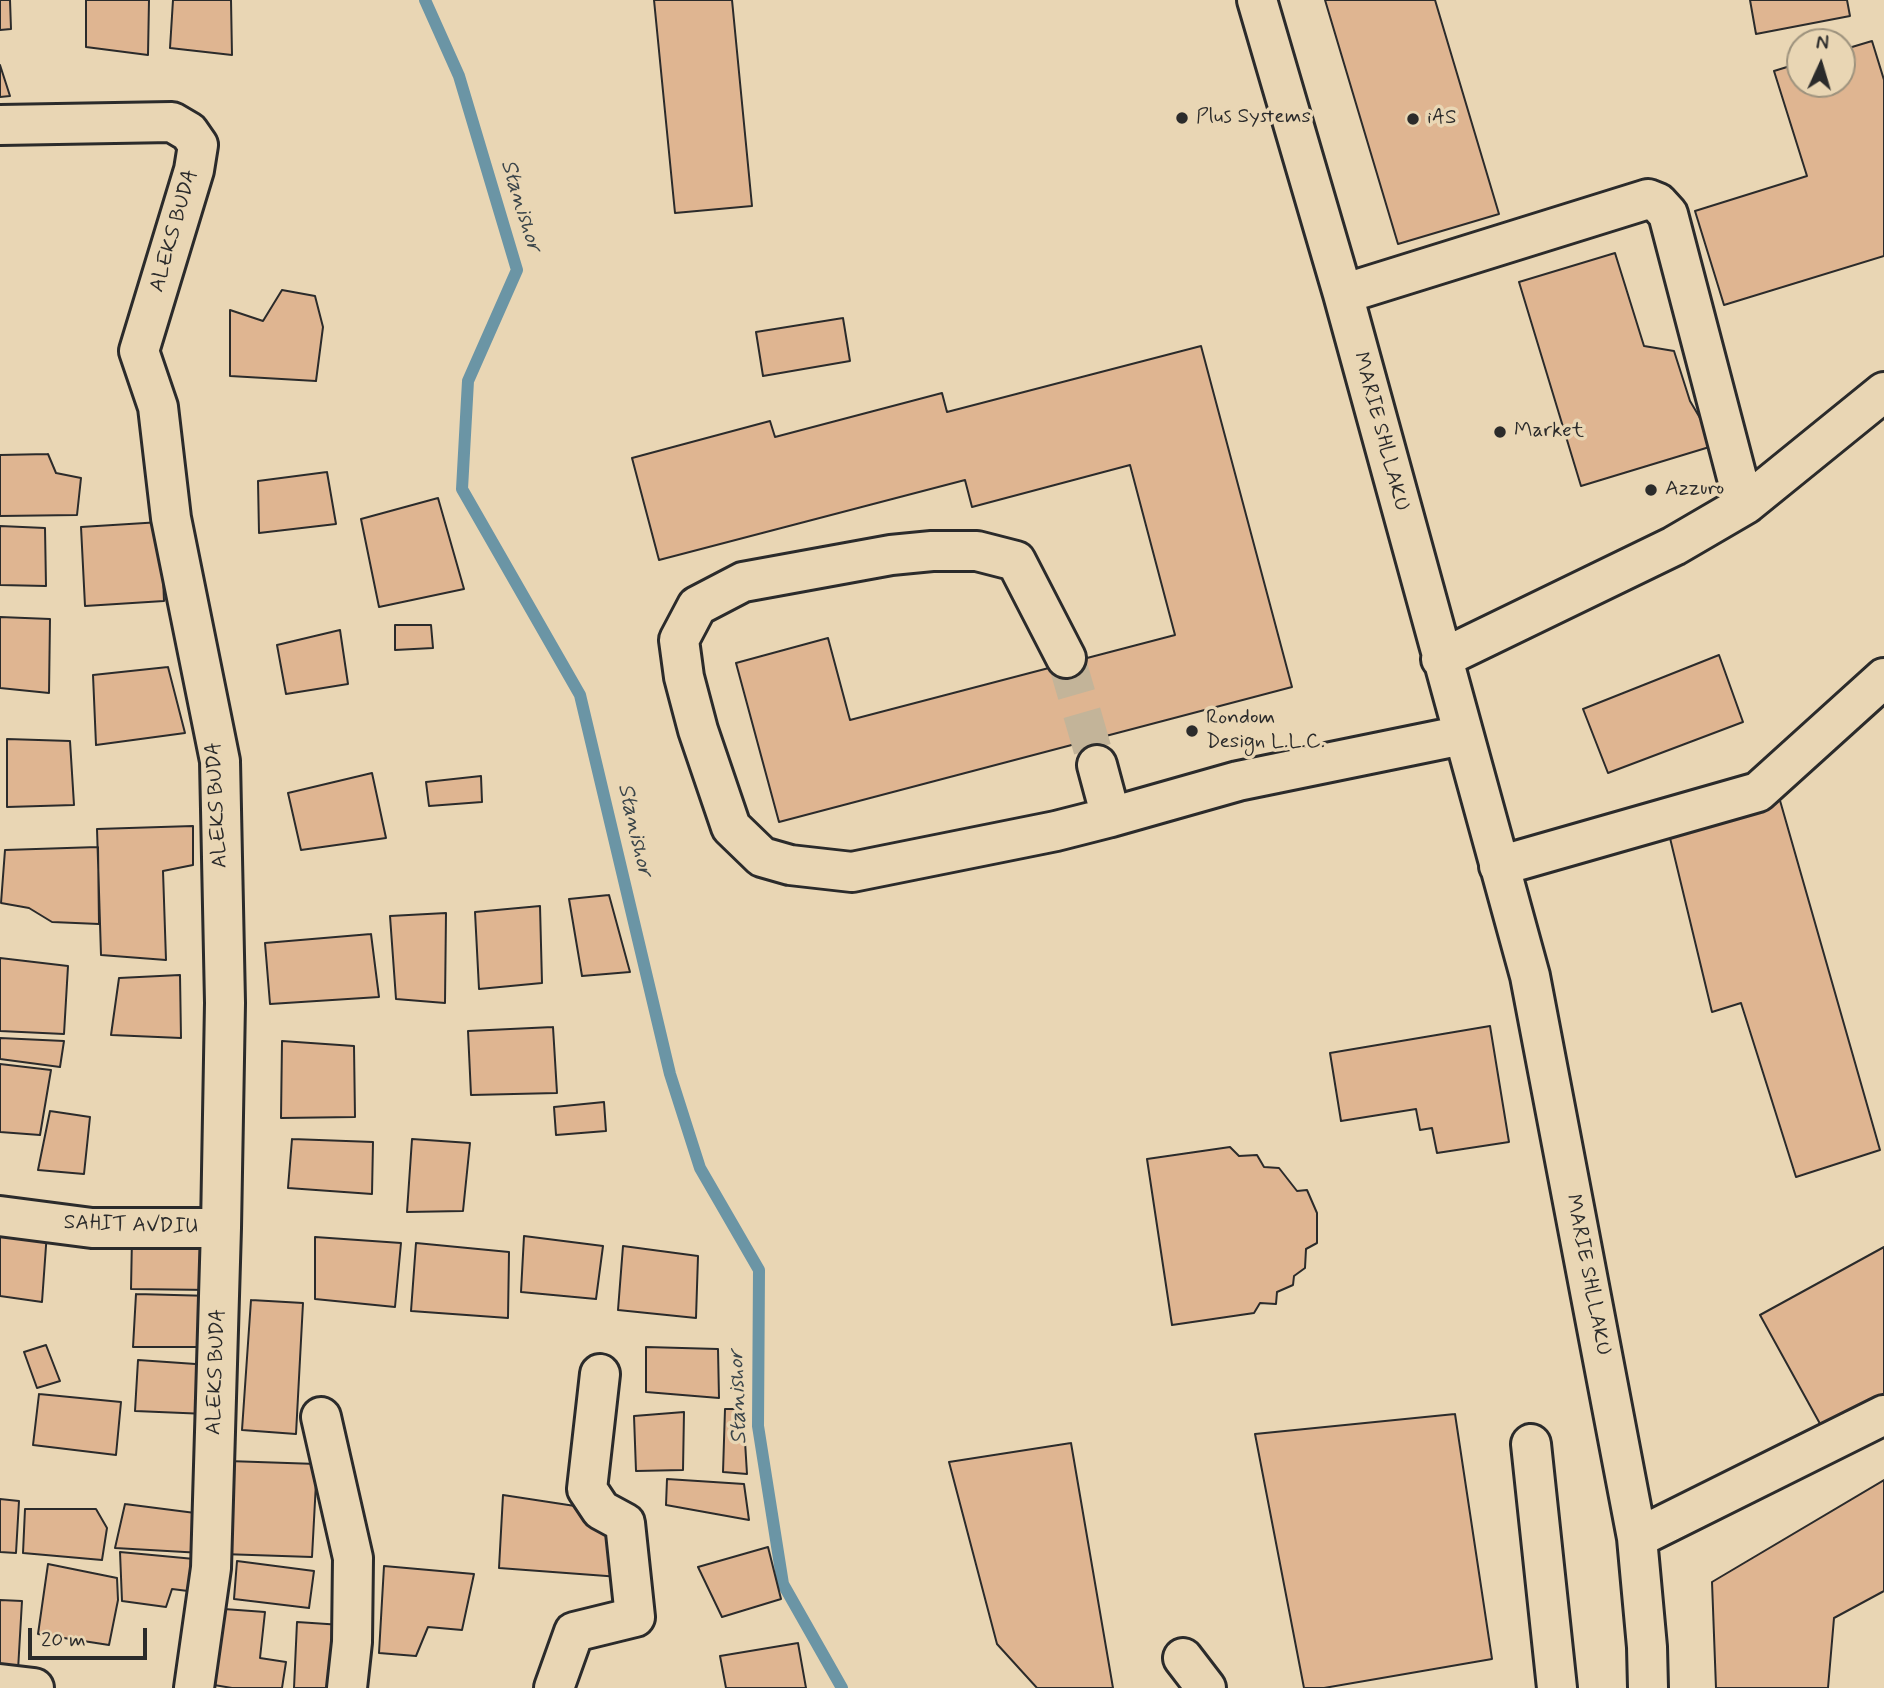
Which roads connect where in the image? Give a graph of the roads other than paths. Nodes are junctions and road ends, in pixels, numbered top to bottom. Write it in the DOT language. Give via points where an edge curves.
graph roads {
  1 [pos="1257,0"];
  2 [pos="0,125"];
  3 [pos="1343,294"];
  4 [pos="1884,392"];
  5 [pos="1746,504"];
  6 [pos="1066,658"];
  7 [pos="1441,659"];
  8 [pos="1884,678"];
  9 [pos="1463,735"];
  10 [pos="1097,765"];
  11 [pos="1111,817"];
  12 [pos="1500,866"];
  13 [pos="0,1216"];
  14 [pos="221,1228"];
  15 [pos="600,1374"];
  16 [pos="1884,1415"];
  17 [pos="321,1417"];
  18 [pos="1531,1444"];
  19 [pos="1637,1538"];
  20 [pos="1183,1658"];
  21 [pos="194,1688"];
  22 [pos="347,1688"];
  23 [pos="554,1688"];
  24 [pos="1206,1688"];
  25 [pos="1557,1688"];
  26 [pos="1648,1688"];
  1 -- 3 [label="street, MARIE SHLLAKU"];
  2 -- 14 [label="street, ALEKS BUDA" via="172,122 189,132 198,145 139,351 158,407 171,518 220,761 225,1003"];
  3 -- 5 [label="street" via="1648,199 1658,203 1668,214"];
  3 -- 7 [label="street, MARIE SHLLAKU"];
  4 -- 5 [label="street"];
  5 -- 7 [label="street" via="1675,546"];
  6 -- 11 [label="street" via="1016,561 976,551 891,555 743,582 696,606 679,640 698,730 732,827 762,857 852,872"];
  7 -- 9 [label="street, MARIE SHLLAKU"];
  8 -- 12 [label="street" via="1758,792"];
  9 -- 11 [label="street" via="1238,781"];
  9 -- 12 [label="street, MARIE SHLLAKU"];
  10 -- 11 [label="street"];
  12 -- 19 [label="street, MARIE SHLLAKU" via="1530,976"];
  13 -- 14 [label="street, SAHIT AVDIU" via="92,1228"];
  14 -- 21 [label="street, ALEKS BUDA" via="211,1568"];
  15 -- 23 [label="street" via="587,1489 601,1510 625,1523 635,1617 574,1632"];
  16 -- 19 [label="street"];
  17 -- 22 [label="street" via="353,1558"];
  18 -- 25 [label="street"];
  19 -- 26 [label="street, MARIE SHLLAKU"];
  20 -- 24 [label="street"];
}
